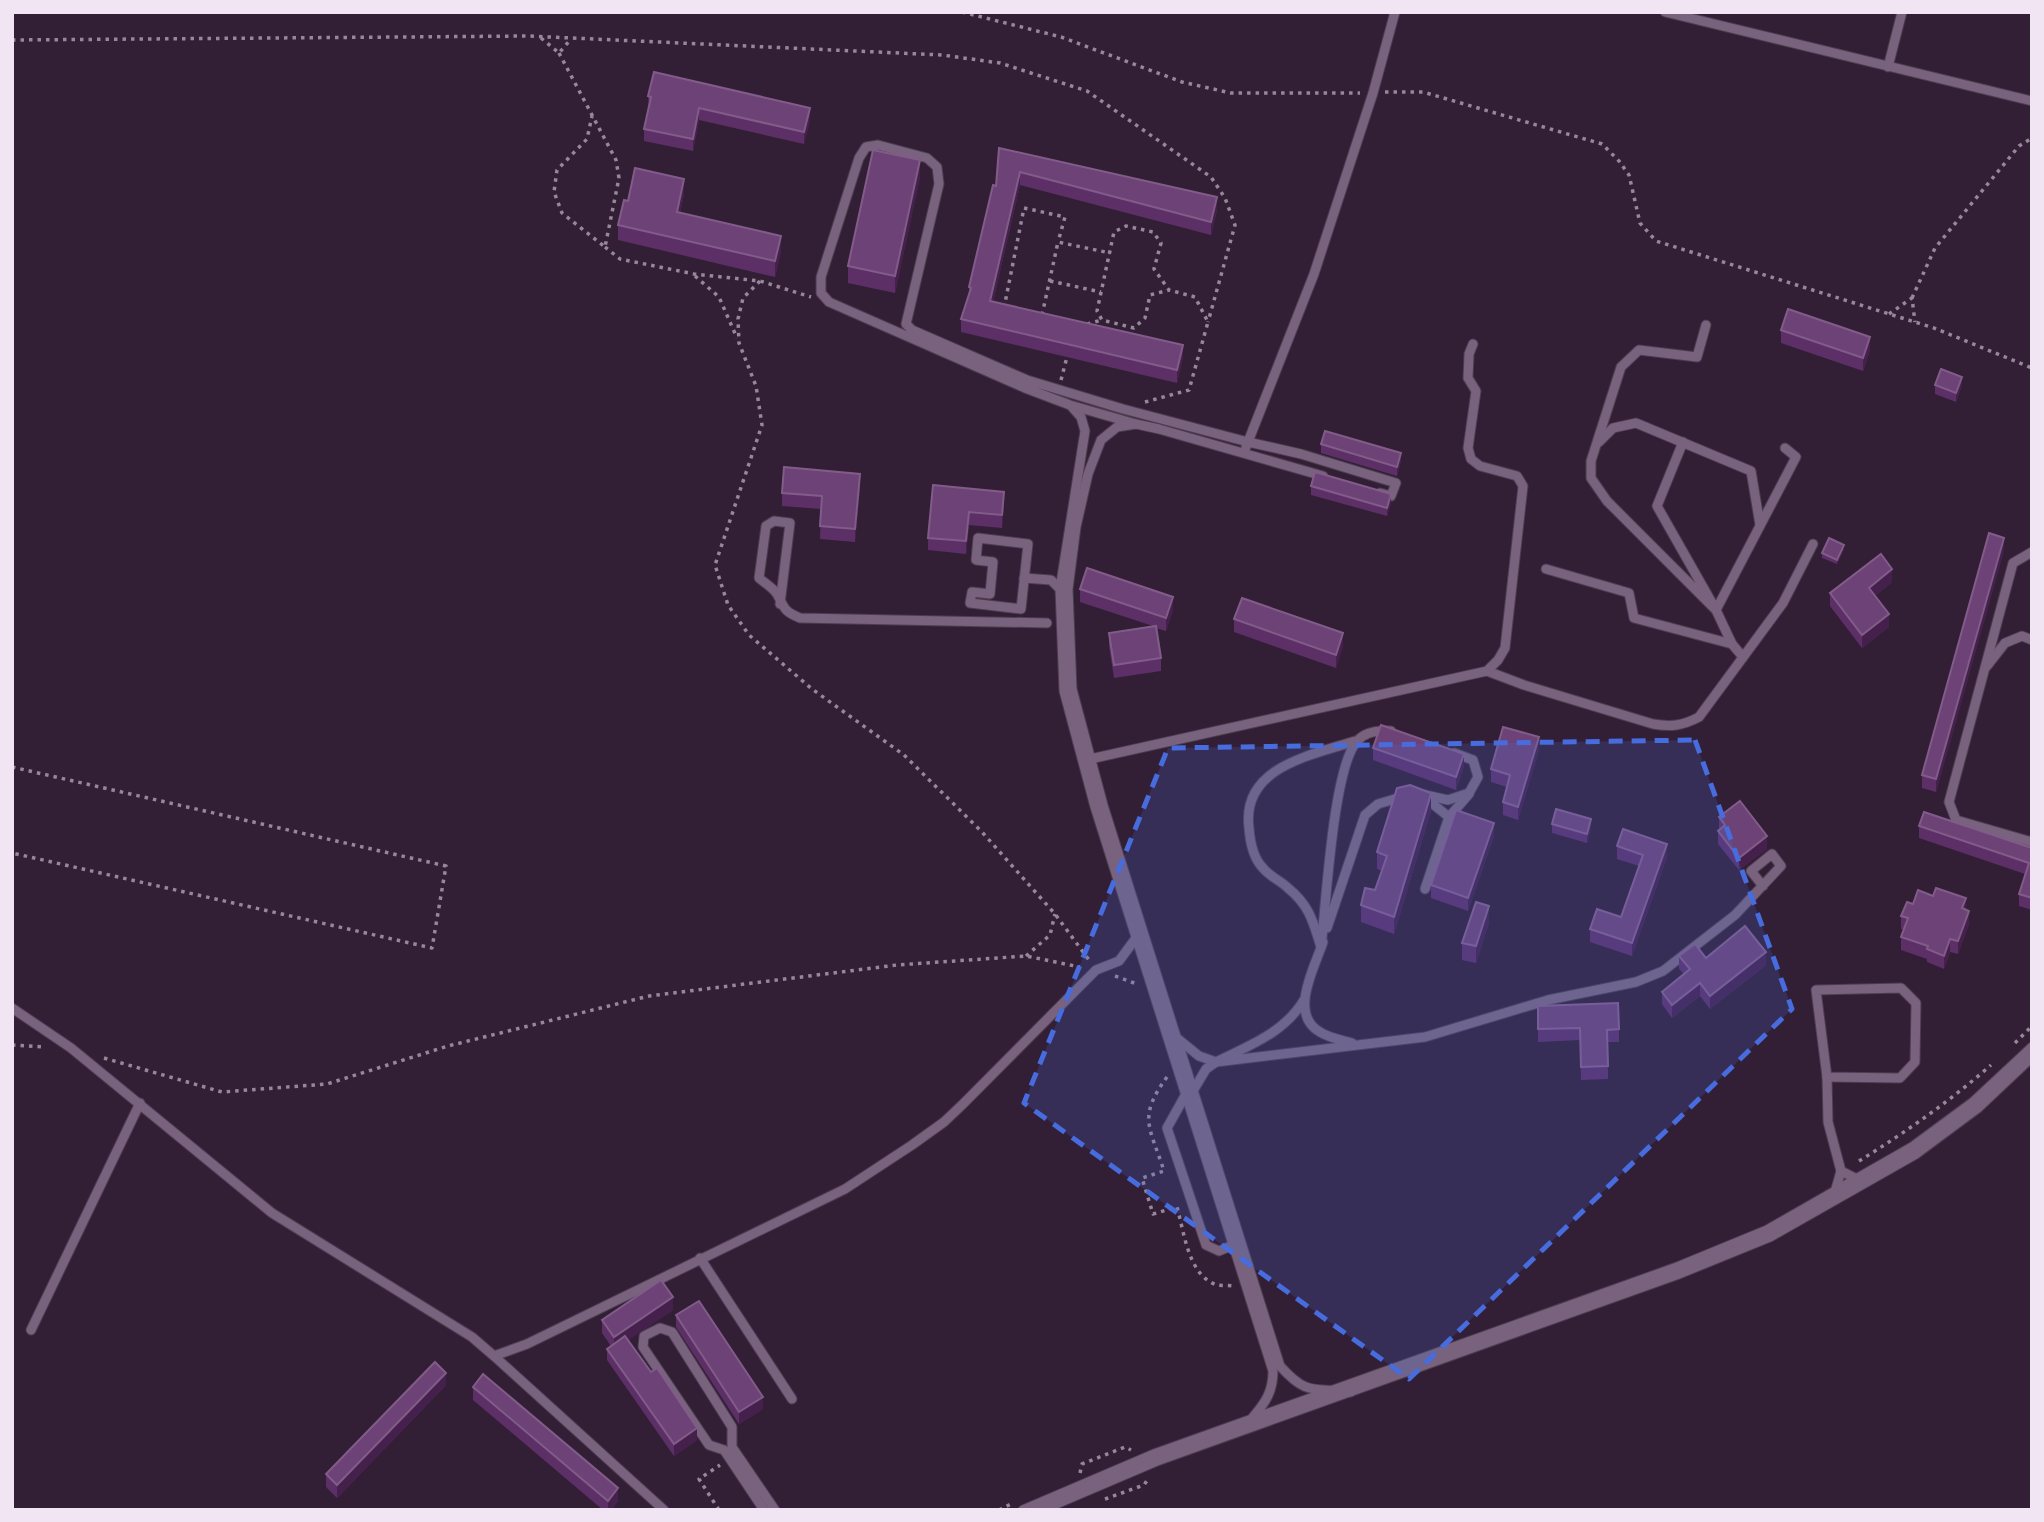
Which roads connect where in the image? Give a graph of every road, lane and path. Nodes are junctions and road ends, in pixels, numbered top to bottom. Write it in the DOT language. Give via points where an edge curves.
graph roads {
  1 [pos="962,12"];
  2 [pos="1395,12"];
  3 [pos="1665,12"];
  4 [pos="1902,12"];
  5 [pos="1704,17"];
  6 [pos="540,37"];
  7 [pos="571,38"];
  8 [pos="12,40"];
  9 [pos="559,53"];
  10 [pos="1888,66"];
  11 [pos="1373,93"];
  12 [pos="2032,101"];
  13 [pos="592,116"];
  14 [pos="2032,138"];
  15 [pos="1058,242"];
  16 [pos="605,247"];
  17 [pos="1110,253"];
  18 [pos="694,274"];
  19 [pos="760,281"];
  20 [pos="1050,281"];
  21 [pos="1169,290"];
  22 [pos="1101,292"];
  23 [pos="1912,298"];
  24 [pos="829,302"];
  25 [pos="1004,309"];
  26 [pos="1889,314"];
  27 [pos="1041,319"];
  28 [pos="1102,320"];
  29 [pos="1208,322"];
  30 [pos="1914,322"];
  31 [pos="1083,325"];
  32 [pos="1706,325"];
  33 [pos="739,343"];
  34 [pos="1473,344"];
  35 [pos="1068,352"];
  36 [pos="2032,368"];
  37 [pos="1059,390"];
  38 [pos="1070,405"];
  39 [pos="1123,409"];
  40 [pos="1136,424"];
  41 [pos="1683,442"];
  42 [pos="1598,443"];
  43 [pos="1246,447"];
  44 [pos="1785,448"];
  45 [pos="1332,478"];
  46 [pos="1368,489"];
  47 [pos="1760,524"];
  48 [pos="1813,544"];
  49 [pos="2032,552"];
  50 [pos="1546,569"];
  51 [pos="1062,572"];
  52 [pos="1024,578"];
  53 [pos="1051,580"];
  54 [pos="1060,589"];
  55 [pos="780,604"];
  56 [pos="1716,610"];
  57 [pos="1060,616"];
  58 [pos="1047,623"];
  59 [pos="1062,635"];
  60 [pos="2032,640"];
  61 [pos="1732,644"];
  62 [pos="1743,657"];
  63 [pos="1984,669"];
  64 [pos="1488,671"];
  65 [pos="1396,732"];
  66 [pos="1358,740"];
  67 [pos="1448,750"];
  68 [pos="1090,759"];
  69 [pos="12,767"];
  70 [pos="1469,793"];
  71 [pos="1421,794"];
  72 [pos="1449,817"];
  73 [pos="2032,842"];
  74 [pos="12,853"];
  75 [pos="1763,886"];
  76 [pos="1425,889"];
  77 [pos="1055,914"];
  78 [pos="1136,938"];
  79 [pos="1321,947"];
  80 [pos="1026,956"];
  81 [pos="1096,970"];
  82 [pos="1153,989"];
  83 [pos="1304,1000"];
  84 [pos="12,1008"];
  85 [pos="2032,1026"];
  86 [pos="1177,1038"];
  87 [pos="12,1045"];
  88 [pos="1356,1045"];
  89 [pos="2013,1045"];
  90 [pos="2032,1047"];
  91 [pos="71,1048"];
  92 [pos="96,1055"];
  93 [pos="2032,1057"];
  94 [pos="1216,1062"];
  95 [pos="1995,1062"];
  96 [pos="1172,1070"];
  97 [pos="1827,1077"];
  98 [pos="1189,1092"];
  99 [pos="140,1104"];
  100 [pos="1857,1162"];
  101 [pos="1841,1171"];
  102 [pos="1857,1179"];
  103 [pos="1835,1192"];
  104 [pos="1238,1233"];
  105 [pos="1233,1245"];
  106 [pos="701,1258"];
  107 [pos="1237,1286"];
  108 [pos="31,1330"];
  109 [pos="494,1356"];
  110 [pos="1334,1390"];
  111 [pos="1351,1391"];
  112 [pos="792,1399"];
  113 [pos="1251,1419"];
  114 [pos="1245,1430"];
  115 [pos="1134,1452"];
  116 [pos="724,1461"];
  117 [pos="1079,1475"];
  118 [pos="1021,1505"];
  119 [pos="664,1510"];
  120 [pos="719,1510"];
  121 [pos="764,1510"];
  122 [pos="775,1510"];
  123 [pos="999,1510"];
  124 [pos="1042,1510"];
  1 -- 11 [label="path" via="1061,37 1182,82 1231,93"];
  2 -- 11 [label="lane"];
  3 -- 5 [label="lane"];
  4 -- 10 [label="lane"];
  5 -- 10 [label="lane"];
  6 -- 7 [label="path"];
  6 -- 8 [label="path"];
  6 -- 9 [label="path"];
  7 -- 9 [label="path"];
  7 -- 29 [label="path" via="942,55 1000,63 1087,91 1211,177 1225,198 1235,225"];
  9 -- 13 [label="path"];
  10 -- 12 [label="lane"];
  11 -- 26 [label="path" via="1423,92 1602,144 1629,176 1640,223 1656,241"];
  11 -- 43 [label="lane" via="1314,274"];
  13 -- 16 [label="path" via="616,160 619,178"];
  13 -- 16 [label="path" via="587,139 557,170 554,192 562,214"];
  14 -- 23 [label="path" via="2019,146 1935,248"];
  15 -- 17 [label="path"];
  15 -- 20 [label="path"];
  15 -- 25 [label="path" via="1065,217 1024,208"];
  16 -- 18 [label="path" via="620,259"];
  17 -- 21 [label="path" via="1114,232 1126,226 1153,232 1161,243 1154,269"];
  17 -- 22 [label="path"];
  18 -- 19 [label="path"];
  18 -- 33 [label="path" via="719,297"];
  19 -- 24 [label="path"];
  19 -- 33 [label="path" via="743,298"];
  20 -- 22 [label="path"];
  20 -- 27 [label="path"];
  21 -- 28 [label="path" via="1150,295 1146,318 1134,328"];
  21 -- 29 [label="path" via="1195,297"];
  22 -- 28 [label="path" via="1097,311"];
  23 -- 26 [label="path"];
  23 -- 30 [label="path"];
  24 -- 37 [label="lane" via="821,293 821,277 866,147 878,145 927,159 937,167 939,184 906,324"];
  24 -- 38 [label="lane"];
  26 -- 30 [label="path"];
  28 -- 31 [label="path"];
  29 -- 39 [label="path" via="1189,390"];
  30 -- 36 [label="path"];
  32 -- 42 [label="lane" via="1697,357 1639,350 1621,367"];
  33 -- 77 [label="path" via="757,386 762,425 715,565 728,606 749,635 812,689 904,755 982,832"];
  34 -- 64 [label="lane" via="1468,378 1476,391 1468,448 1471,459 1517,476 1523,486 1506,648"];
  35 -- 37 [label="path"];
  37 -- 39 [label="lane"];
  38 -- 40 [label="lane"];
  38 -- 51 [label="lane" via="1085,431"];
  39 -- 43 [label="lane"];
  40 -- 43 [label="lane"];
  40 -- 68 [label="lane" via="1117,427 1101,440 1076,527 1068,589 1072,689"];
  41 -- 42 [label="lane" via="1636,423 1614,428"];
  41 -- 47 [label="lane" via="1751,471"];
  41 -- 56 [label="lane" via="1657,506"];
  42 -- 56 [label="lane" via="1591,478 1607,501"];
  43 -- 45 [label="lane"];
  43 -- 46 [label="lane" via="1300,454 1396,483 1391,496"];
  44 -- 47 [label="lane" via="1796,457"];
  47 -- 56 [label="lane"];
  48 -- 62 [label="lane" via="1783,603"];
  49 -- 63 [label="lane" via="2012,563"];
  50 -- 61 [label="lane" via="1629,593 1634,618"];
  51 -- 53 [label="lane"];
  51 -- 54 [label="lane"];
  52 -- 52 [label="lane" via="1021,609 970,603 972,592 990,594 993,562 976,560 978,538 1028,544"];
  52 -- 53 [label="lane"];
  53 -- 54 [label="lane"];
  54 -- 57 [label="lane"];
  55 -- 55 [label="lane" via="790,523 774,520 766,526 759,578 776,593"];
  55 -- 58 [label="lane" via="800,618"];
  56 -- 61 [label="lane"];
  57 -- 58 [label="lane"];
  57 -- 59 [label="lane"];
  58 -- 59 [label="lane"];
  59 -- 78 [label="lane" via="1064,691 1078,749"];
  60 -- 63 [label="lane" via="2022,636 2005,643"];
  61 -- 62 [label="lane"];
  62 -- 64 [label="lane" via="1699,717 1673,727"];
  63 -- 73 [label="lane" via="1949,802 1956,820"];
  64 -- 68 [label="lane"];
  65 -- 66 [label="lane" via="1376,730"];
  66 -- 79 [label="lane" via="1347,757 1340,783"];
  66 -- 79 [label="lane" via="1280,767 1260,784 1249,804 1251,845 1262,868 1309,909"];
  67 -- 70 [label="lane" via="1474,760 1478,777"];
  68 -- 86 [label="lane"];
  69 -- 74 [label="path" via="446,866 432,948"];
  70 -- 71 [label="lane" via="1448,800"];
  70 -- 72 [label="lane"];
  71 -- 72 [label="lane"];
  71 -- 79 [label="lane" via="1396,797 1365,815"];
  72 -- 76 [label="lane"];
  75 -- 88 [label="lane" via="1735,915 1662,971 1636,982 1549,1000 1425,1037"];
  77 -- 80 [label="path" via="1050,935"];
  77 -- 81 [label="path"];
  78 -- 81 [label="lane" via="1119,961"];
  78 -- 82 [label="lane"];
  79 -- 83 [label="lane"];
  80 -- 81 [label="path"];
  80 -- 92 [label="path" via="897,965 649,996 448,1046 327,1084 222,1092"];
  81 -- 82 [label="path"];
  81 -- 106 [label="lane" via="944,1122 845,1189"];
  82 -- 98 [label="lane"];
  83 -- 88 [label="lane" via="1307,1019 1319,1032"];
  83 -- 94 [label="lane" via="1271,1035"];
  84 -- 91 [label="lane"];
  85 -- 89 [label="path"];
  86 -- 94 [label="lane" via="1199,1056"];
  86 -- 98 [label="lane"];
  87 -- 91 [label="path"];
  88 -- 94 [label="lane"];
  90 -- 102 [label="lane" via="1973,1102 1912,1147"];
  91 -- 99 [label="lane"];
  93 -- 111 [label="lane" via="1978,1108 1916,1154 1770,1237"];
  94 -- 98 [label="lane"];
  95 -- 100 [label="path" via="1908,1130"];
  96 -- 107 [label="path" via="1152,1097 1147,1115 1164,1171 1142,1178 1153,1214 1177,1207 1202,1276 1217,1285"];
  97 -- 97 [label="lane" via="1816,990 1900,988 1916,1003 1915,1062 1900,1078"];
  97 -- 101 [label="lane" via="1828,1122"];
  98 -- 104 [label="lane"];
  98 -- 105 [label="lane"];
  98 -- 105 [label="lane" via="1167,1128 1206,1245 1219,1251"];
  99 -- 108 [label="lane"];
  99 -- 109 [label="lane" via="272,1213 472,1337"];
  101 -- 102 [label="lane"];
  101 -- 103 [label="lane"];
  102 -- 103 [label="lane"];
  103 -- 110 [label="lane" via="1767,1230 1676,1267"];
  104 -- 105 [label="lane"];
  104 -- 110 [label="lane" via="1280,1366 1297,1384 1312,1390"];
  105 -- 113 [label="lane" via="1273,1371 1269,1395"];
  106 -- 109 [label="lane"];
  106 -- 112 [label="lane"];
  109 -- 119 [label="lane"];
  110 -- 111 [label="lane"];
  110 -- 113 [label="lane"];
  111 -- 114 [label="lane"];
  113 -- 114 [label="lane"];
  113 -- 118 [label="lane"];
  114 -- 124 [label="lane"];
  115 -- 117 [label="path" via="1125,1447 1082,1464"];
  116 -- 120 [label="path" via="699,1479"];
  118 -- 123 [label="path"];
  121 -- 122 [label="lane" via="724,1450 709,1444 643,1347 645,1336 660,1328 672,1332 732,1427 732,1447"];
}
